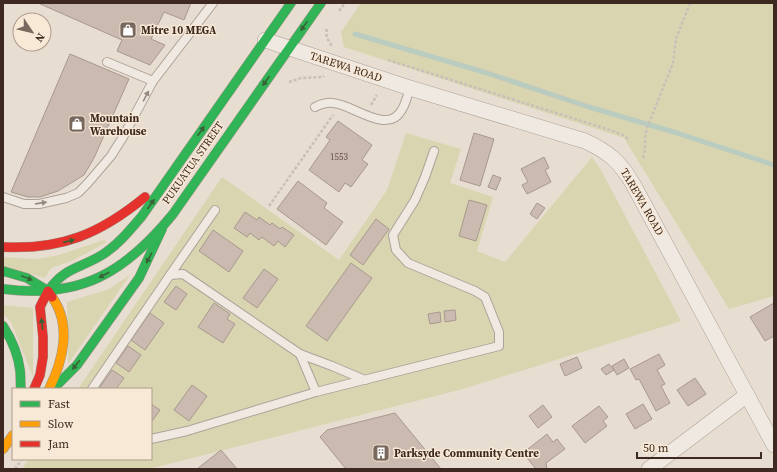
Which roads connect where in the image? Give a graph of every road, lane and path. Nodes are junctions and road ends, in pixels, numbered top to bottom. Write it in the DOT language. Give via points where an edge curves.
graph roads {
  1 [pos="214,3"];
  2 [pos="291,3"];
  3 [pos="321,3"];
  4 [pos="345,3"];
  5 [pos="690,3"];
  6 [pos="336,15"];
  7 [pos="328,27"];
  8 [pos="265,40"];
  9 [pos="288,49"];
  10 [pos="335,49"];
  11 [pos="388,60"];
  12 [pos="107,62"];
  13 [pos="154,81"];
  14 [pos="410,88"];
  15 [pos="377,95"];
  16 [pos="315,107"];
  17 [pos="366,115"];
  18 [pos="339,118"];
  19 [pos="628,139"];
  20 [pos="434,151"];
  21 [pos="643,158"];
  22 [pos="178,163"];
  23 [pos="3,197"];
  24 [pos="268,206"];
  25 [pos="215,210"];
  26 [pos="165,223"];
  27 [pos="3,246"];
  28 [pos="3,271"];
  29 [pos="170,276"];
  30 [pos="3,289"];
  31 [pos="48,290"];
  32 [pos="3,326"];
  33 [pos="300,354"];
  34 [pos="365,380"];
  35 [pos="21,388"];
  36 [pos="34,388"];
  37 [pos="50,388"];
  38 [pos="54,388"];
  39 [pos="93,388"];
  40 [pos="316,392"];
  41 [pos="747,395"];
  42 [pos="12,436"];
  43 [pos="152,440"];
  44 [pos="774,445"];
  45 [pos="3,448"];
  46 [pos="21,460"];
  47 [pos="15,469"];
  48 [pos="649,469"];
  1 -- 13 [label="lane"];
  2 -- 8 [label="main road, PUKUATUA STREET"];
  3 -- 9 [label="main road, PUKUATUA STREET, one-way"];
  4 -- 6 [label="path"];
  5 -- 21 [label="path" via="676,39 673,62 647,128"];
  7 -- 10 [label="path" via="327,37"];
  8 -- 9 [label="street, TAREWA ROAD"];
  22 -- 8 [label="main road, PUKUATUA STREET, one-way"];
  9 -- 14 [label="street, TAREWA ROAD"];
  9 -- 26 [label="main road, PUKUATUA STREET, one-way"];
  11 -- 19 [label="path" via="607,129"];
  12 -- 13 [label="lane"];
  23 -- 13 [label="lane, one-way" via="24,204 39,204 78,193 111,156"];
  14 -- 17 [label="lane" via="401,112 393,119 380,120"];
  14 -- 41 [label="street, TAREWA ROAD" via="585,141 616,160 633,184"];
  15 -- 17 [label="path"];
  16 -- 17 [label="lane" via="333,103"];
  18 -- 24 [label="path" via="333,115"];
  20 -- 34 [label="lane" via="415,200 393,235 396,250 408,263 485,297 499,332 499,346"];
  27 -- 22 [label="main road, one-way" via="27,248 76,239 95,232 134,207"];
  31 -- 22 [label="main road, one-way" via="66,272 97,258 127,233 155,198"];
  25 -- 29 [label="lane"];
  26 -- 31 [label="main road, PUKUATUA STREET, one-way" via="119,267 78,286"];
  26 -- 38 [label="main road, one-way" via="139,278 77,365"];
  28 -- 31 [label="main road, one-way" via="27,278"];
  29 -- 33 [label="lane" via="183,274"];
  29 -- 39 [label="lane"];
  30 -- 31 [label="main road, PUKUATUA STREET"];
  36 -- 31 [label="main road, one-way" via="44,357 40,307"];
  31 -- 37 [label="main road" via="60,308 64,330 60,361"];
  32 -- 35 [label="main road" via="12,339 17,356"];
  33 -- 34 [label="lane"];
  33 -- 40 [label="lane"];
  34 -- 40 [label="lane"];
  40 -- 43 [label="lane"];
  41 -- 44 [label="street, TAREWA ROAD"];
  41 -- 48 [label="street"];
  42 -- 45 [label="main road"];
  46 -- 47 [label="path"];
}
